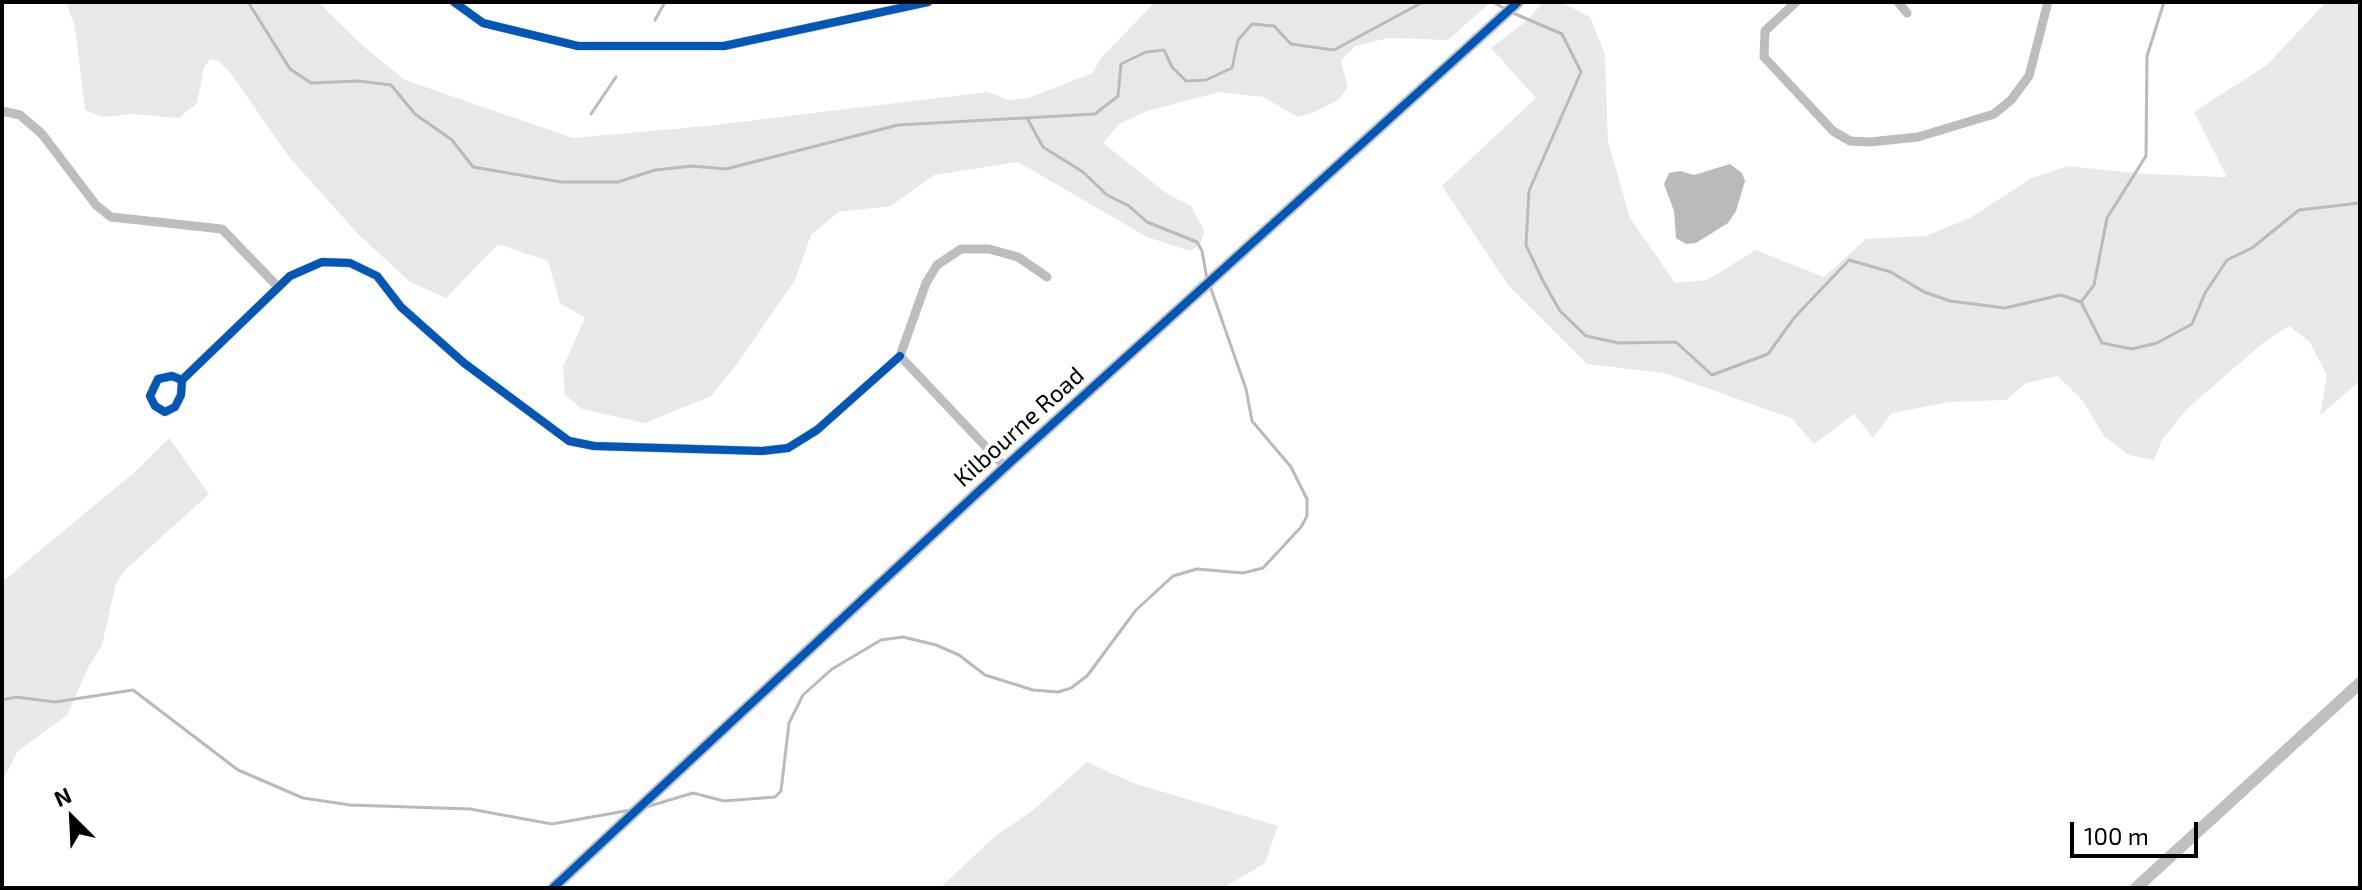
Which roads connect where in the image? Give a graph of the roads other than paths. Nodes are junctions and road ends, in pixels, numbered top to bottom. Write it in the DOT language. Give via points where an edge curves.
graph roads {
  1 [pos="454,2"];
  2 [pos="928,2"];
  3 [pos="1518,2"];
  4 [pos="1796,2"];
  5 [pos="1898,2"];
  6 [pos="2048,2"];
  7 [pos="1907,13"];
  8 [pos="2,111"];
  9 [pos="1047,277"];
  10 [pos="278,287"];
  11 [pos="900,356"];
  12 [pos="182,380"];
  13 [pos="1005,467"];
  14 [pos="2360,683"];
  15 [pos="553,888"];
  16 [pos="2136,888"];
  1 -- 2 [label="street" via="483,23 578,46 712,46"];
  3 -- 13 [label="street, Kilbourne Road"];
  4 -- 6 [label="street" via="1765,31 1764,57 1833,131 1850,141 1870,142 1918,137 1994,114 2029,76"];
  5 -- 7 [label="street"];
  8 -- 10 [label="street" via="20,115 42,134 111,217 222,229"];
  9 -- 11 [label="street" via="1018,257 961,249 937,265 926,283"];
  10 -- 11 [label="street" via="322,262 350,263 377,276 433,337 569,441 617,449 788,448 817,430"];
  10 -- 12 [label="street"];
  11 -- 13 [label="street"];
  13 -- 15 [label="street, Kilbourne Road"];
  14 -- 16 [label="street"];
}
